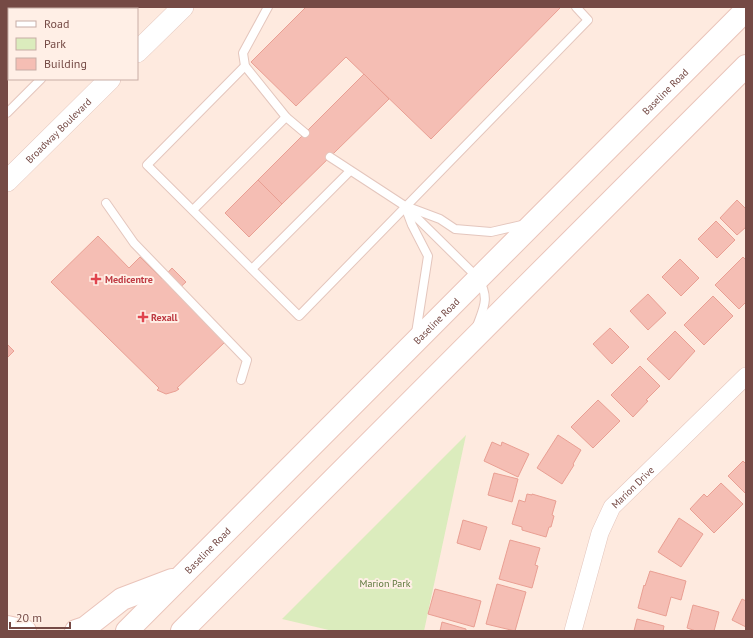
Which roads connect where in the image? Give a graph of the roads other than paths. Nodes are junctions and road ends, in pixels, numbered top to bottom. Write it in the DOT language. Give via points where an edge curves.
graph roads {
  1 [pos="182,7"];
  2 [pos="268,7"];
  3 [pos="576,7"];
  4 [pos="732,7"];
  5 [pos="746,10"];
  6 [pos="725,32"];
  7 [pos="138,51"];
  8 [pos="245,66"];
  9 [pos="746,66"];
  10 [pos="40,80"];
  11 [pos="109,80"];
  12 [pos="7,113"];
  13 [pos="286,117"];
  14 [pos="305,133"];
  15 [pos="330,157"];
  16 [pos="350,171"];
  17 [pos="7,181"];
  18 [pos="106,203"];
  19 [pos="405,206"];
  20 [pos="193,210"];
  21 [pos="537,221"];
  22 [pos="252,269"];
  23 [pos="478,278"];
  24 [pos="472,340"];
  25 [pos="415,342"];
  26 [pos="746,376"];
  27 [pos="241,380"];
  28 [pos="181,576"];
  29 [pos="7,627"];
  30 [pos="26,631"];
  31 [pos="76,631"];
  32 [pos="127,631"];
  33 [pos="182,631"];
  34 [pos="573,631"];
  1 -- 7 [label="street"];
  2 -- 8 [label="lane" via="243,54"];
  3 -- 19 [label="lane" via="588,20"];
  4 -- 6 [label="main road"];
  5 -- 6 [label="main road, Baseline Road"];
  6 -- 21 [label="main road, Baseline Road"];
  8 -- 13 [label="lane"];
  8 -- 20 [label="lane" via="147,165"];
  9 -- 24 [label="main road"];
  10 -- 12 [label="lane"];
  11 -- 17 [label="street, Broadway Boulevard"];
  13 -- 14 [label="lane"];
  13 -- 20 [label="lane"];
  15 -- 16 [label="lane"];
  16 -- 19 [label="lane"];
  16 -- 22 [label="lane"];
  18 -- 27 [label="lane" via="134,243 248,360"];
  19 -- 21 [label="lane" via="440,219 455,229 491,232"];
  19 -- 22 [label="lane" via="299,316"];
  19 -- 23 [label="lane"];
  19 -- 25 [label="lane" via="428,256"];
  20 -- 22 [label="lane"];
  21 -- 23 [label="main road, Baseline Road"];
  23 -- 24 [label="lane" via="486,303"];
  23 -- 25 [label="main road, Baseline Road"];
  24 -- 33 [label="main road"];
  25 -- 28 [label="main road, Baseline Road"];
  26 -- 34 [label="street, Marion Drive" via="612,507 600,533"];
  28 -- 31 [label="main road" via="122,599 85,628"];
  28 -- 32 [label="main road, Baseline Road"];
  29 -- 30 [label="main road"];
}
